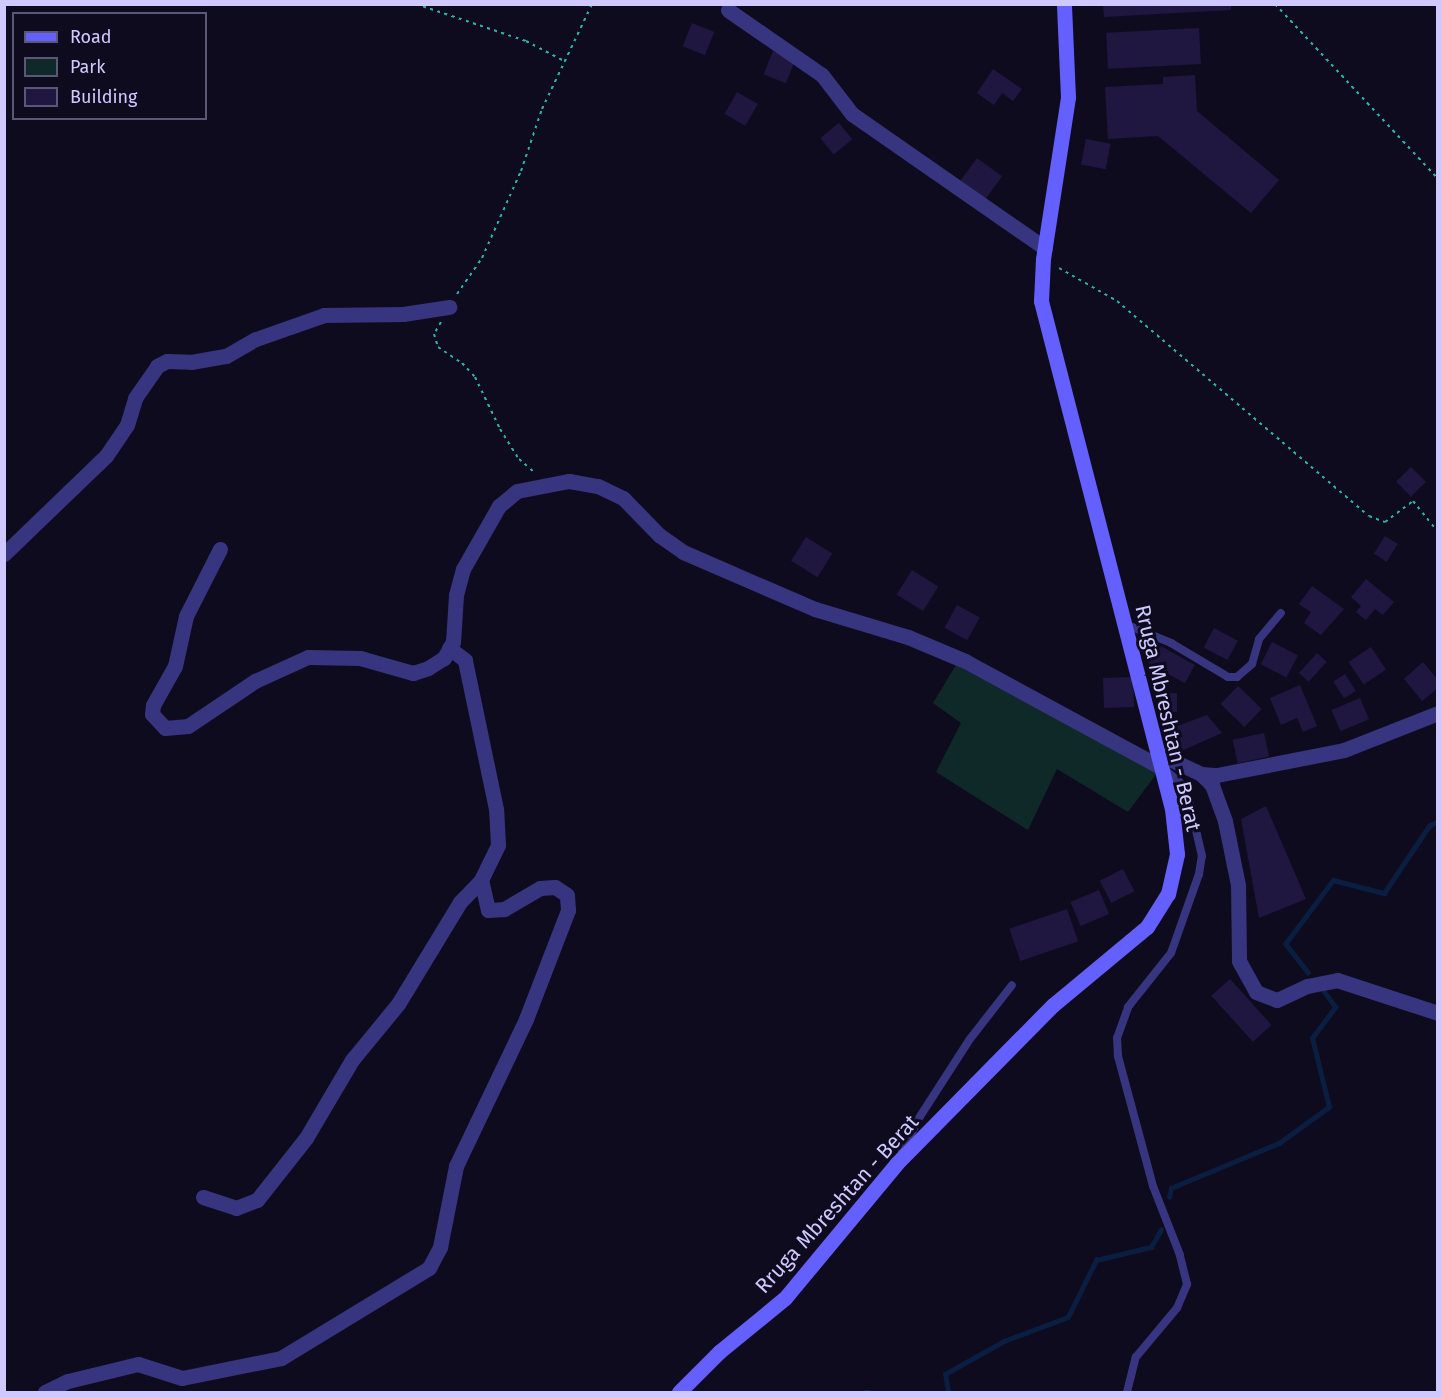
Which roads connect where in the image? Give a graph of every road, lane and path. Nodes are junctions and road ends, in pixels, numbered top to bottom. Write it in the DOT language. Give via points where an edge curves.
graph roads {
  1 [pos="416,4"];
  2 [pos="592,4"];
  3 [pos="1064,4"];
  4 [pos="1275,4"];
  5 [pos="728,10"];
  6 [pos="566,62"];
  7 [pos="1437,179"];
  8 [pos="1044,254"];
  9 [pos="449,307"];
  10 [pos="547,482"];
  11 [pos="1437,532"];
  12 [pos="220,549"];
  13 [pos="4,554"];
  14 [pos="1281,613"];
  15 [pos="1125,624"];
  16 [pos="449,648"];
  17 [pos="1437,713"];
  18 [pos="1158,760"];
  19 [pos="1201,774"];
  20 [pos="481,880"];
  21 [pos="1012,985"];
  22 [pos="1437,1013"];
  23 [pos="897,1163"];
  24 [pos="203,1197"];
  25 [pos="45,1392"];
  26 [pos="679,1392"];
  27 [pos="1127,1392"];
  1 -- 6 [label="path" via="526,41"];
  2 -- 6 [label="path"];
  3 -- 8 [label="street, Rruga Mbreshtan - Berat" via="1068,97"];
  4 -- 7 [label="path"];
  5 -- 8 [label="street" via="822,75 852,114"];
  6 -- 9 [label="path" via="542,109 521,171 482,258"];
  8 -- 11 [label="path" via="1117,301 1369,516 1385,522 1413,501"];
  8 -- 15 [label="street, Rruga Mbreshtan - Berat" via="1041,301 1049,340"];
  9 -- 10 [label="path" via="434,334 438,347 475,377 519,459"];
  9 -- 13 [label="street" via="403,314 324,315 256,339 226,356 191,362 167,361 158,366 135,398 128,425 106,456"];
  10 -- 16 [label="street" via="517,491 499,506 484,528 458,586"];
  10 -- 18 [label="street" via="598,486 623,498 659,535 683,552 815,609 908,637 965,661"];
  12 -- 16 [label="street" via="186,616 176,666 153,705 152,714 165,728 188,726 255,681 308,657 360,658 413,673 444,658"];
  14 -- 15 [label="lane" via="1259,639 1252,664 1237,677 1228,677 1171,643"];
  15 -- 18 [label="street, Rruga Mbreshtan - Berat"];
  16 -- 20 [label="street" via="465,660 496,809 498,845"];
  17 -- 19 [label="street" via="1313,758 1217,775"];
  18 -- 19 [label="street"];
  18 -- 23 [label="street, Rruga Mbreshtan - Berat" via="1172,809 1177,854 1168,894 1147,927 1053,1005"];
  18 -- 27 [label="lane" via="1182,784 1202,856 1171,953 1120,1023 1118,1047 1154,1186 1180,1255 1186,1284 1177,1308 1136,1357"];
  19 -- 22 [label="street" via="1212,785 1225,821 1238,885 1239,961 1256,992 1277,1000 1314,983 1337,980"];
  20 -- 24 [label="street" via="460,902 398,1004 352,1060 306,1138 257,1200 236,1208"];
  20 -- 25 [label="street" via="488,910 504,909 540,888 555,887 567,895 568,910 526,1019 456,1166 440,1247 429,1268 281,1358 182,1378 138,1364 68,1381"];
  21 -- 23 [label="lane" via="919,1118"];
  23 -- 26 [label="street, Rruga Mbreshtan - Berat" via="785,1298 698,1371"];
}
